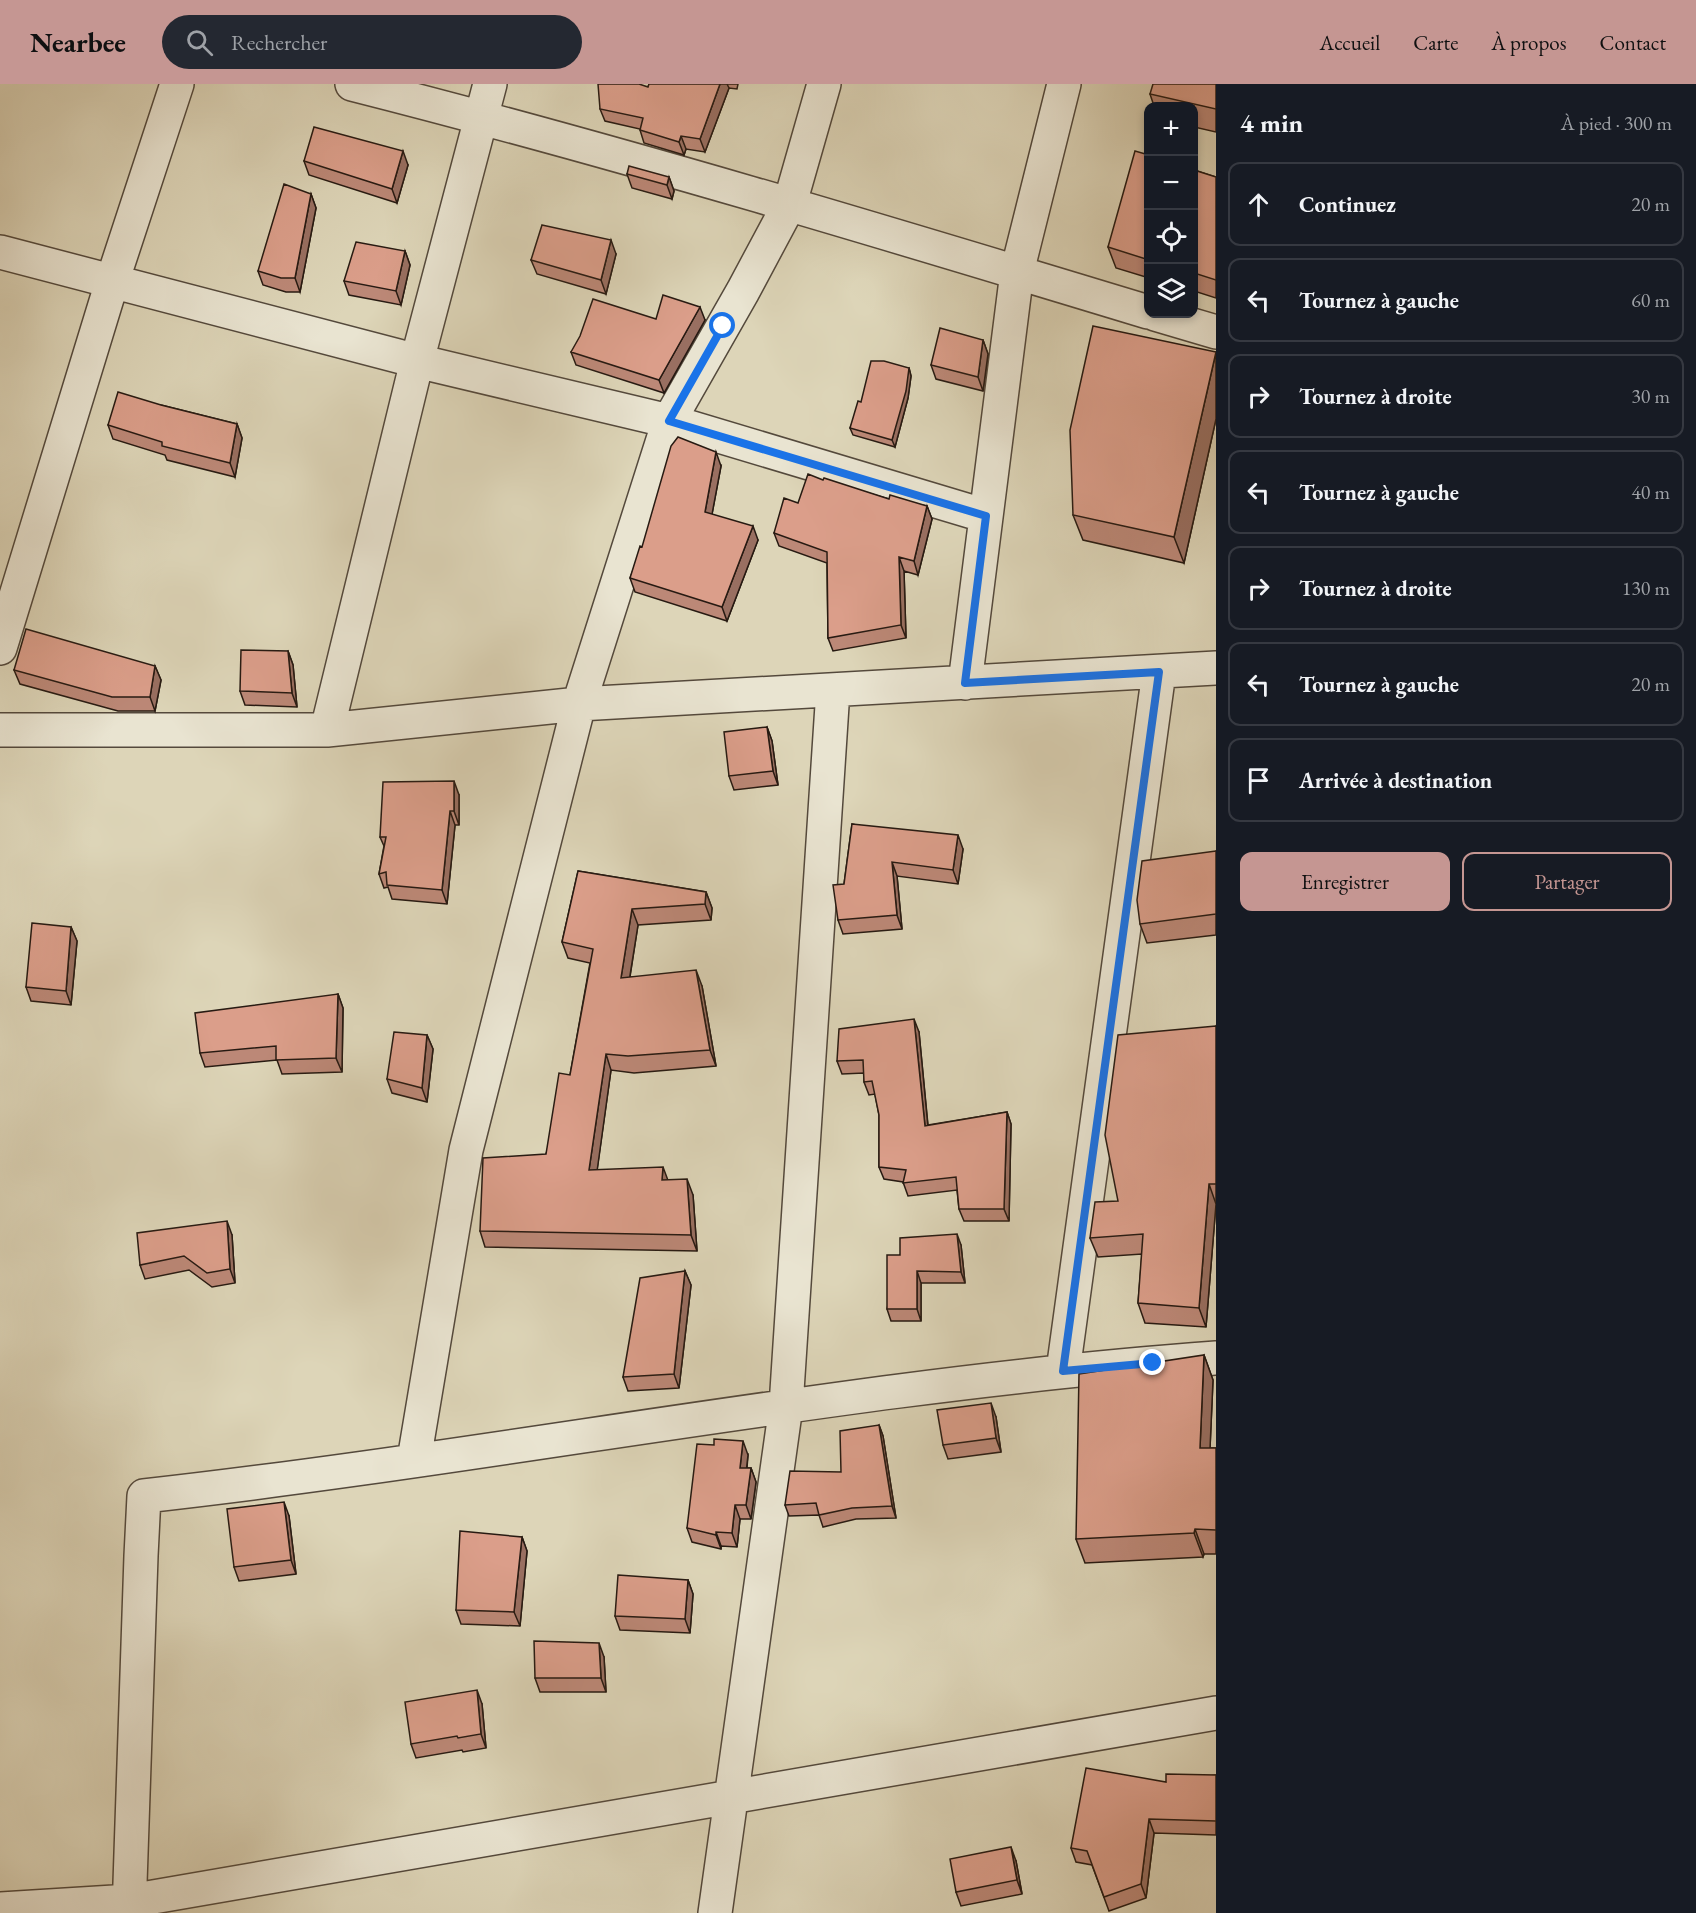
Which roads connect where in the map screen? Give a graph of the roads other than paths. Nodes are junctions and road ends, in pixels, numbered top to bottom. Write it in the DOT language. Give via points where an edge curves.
graph roads {
  1 [pos="177,84"];
  2 [pos="352,84"];
  3 [pos="490,84"];
  4 [pos="824,84"];
  5 [pos="1064,84"];
  6 [pos="481,117"];
  7 [pos="790,203"];
  8 [pos="0,252"];
  9 [pos="1017,272"];
  10 [pos="112,282"];
  11 [pos="1144,310"];
  12 [pos="1169,318"];
  13 [pos="1216,332"];
  14 [pos="417,361"];
  15 [pos="669,421"];
  16 [pos="986,516"];
  17 [pos="0,648"];
  18 [pos="1216,668"];
  19 [pos="1159,672"];
  20 [pos="965,683"];
  21 [pos="833,690"];
  22 [pos="579,704"];
  23 [pos="0,730"];
  24 [pos="327,730"];
  25 [pos="1216,1358"];
  26 [pos="1063,1371"];
  27 [pos="786,1406"];
  28 [pos="414,1460"];
  29 [pos="1216,1713"];
  30 [pos="733,1798"];
  31 [pos="130,1907"];
  32 [pos="0,1909"];
  33 [pos="716,1913"];
  1 -- 10 [label="street"];
  2 -- 6 [label="street"];
  3 -- 6 [label="street"];
  4 -- 7 [label="street"];
  5 -- 9 [label="street"];
  6 -- 7 [label="street"];
  6 -- 14 [label="street"];
  7 -- 9 [label="street"];
  7 -- 15 [label="street"];
  8 -- 10 [label="street"];
  9 -- 11 [label="street"];
  9 -- 16 [label="street"];
  10 -- 14 [label="street"];
  10 -- 17 [label="street"];
  12 -- 13 [label="street"];
  14 -- 15 [label="street"];
  14 -- 24 [label="street"];
  15 -- 16 [label="street"];
  15 -- 22 [label="street"];
  16 -- 20 [label="street"];
  18 -- 19 [label="street"];
  19 -- 20 [label="street"];
  19 -- 26 [label="street"];
  20 -- 21 [label="street"];
  21 -- 22 [label="street"];
  21 -- 27 [label="street"];
  22 -- 24 [label="street"];
  22 -- 28 [label="street" via="466,1150"];
  23 -- 24 [label="street"];
  25 -- 26 [label="street"];
  26 -- 27 [label="street"];
  27 -- 28 [label="street"];
  27 -- 30 [label="street"];
  28 -- 31 [label="street" via="144,1496"];
  29 -- 30 [label="street"];
  30 -- 31 [label="street"];
  30 -- 33 [label="street"];
  31 -- 32 [label="street"];
}
